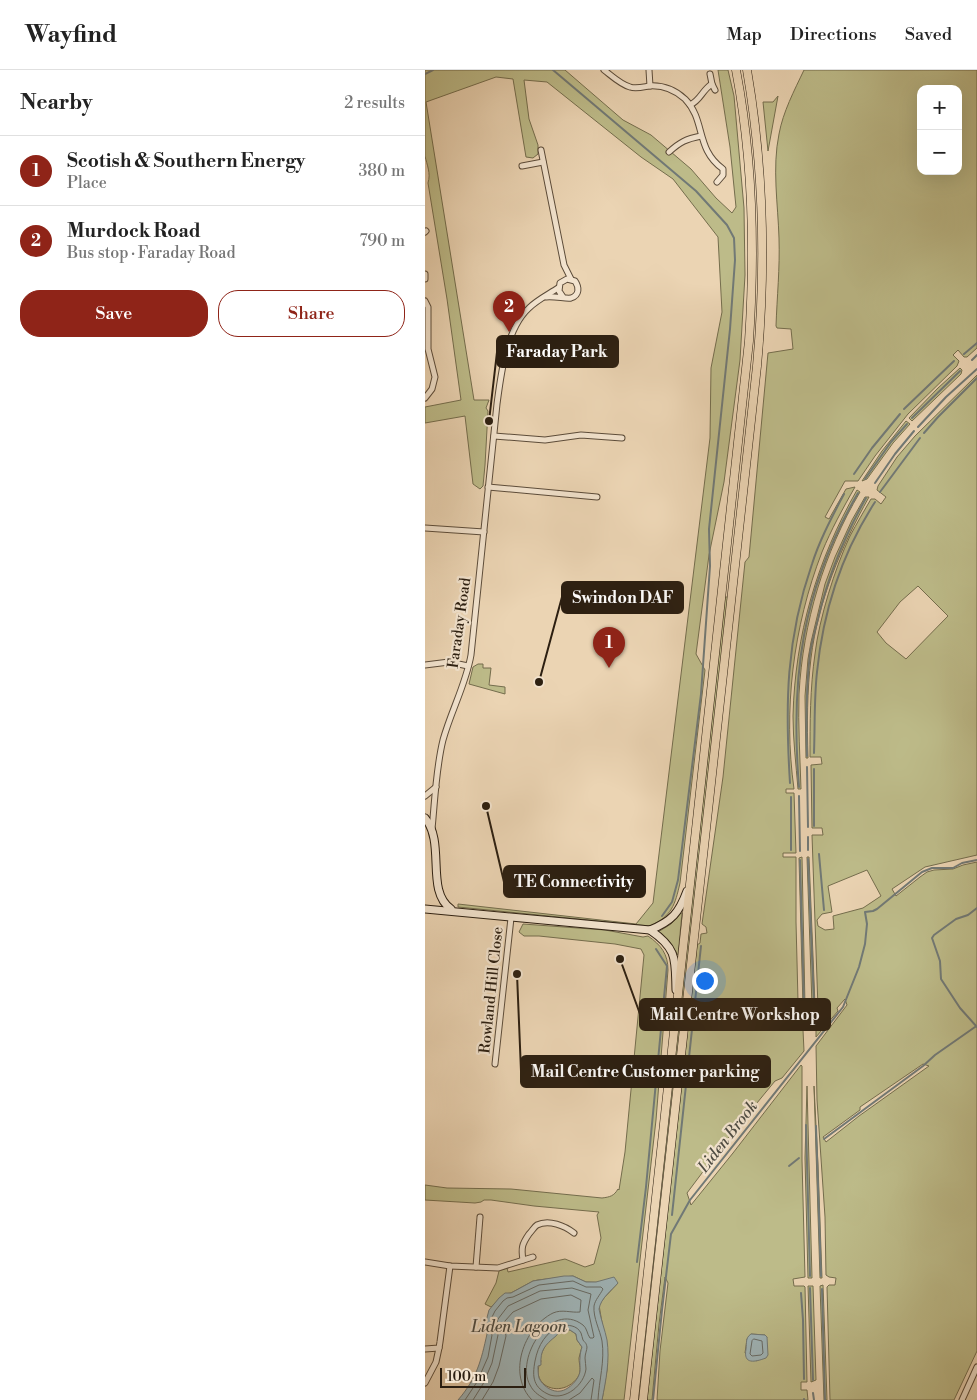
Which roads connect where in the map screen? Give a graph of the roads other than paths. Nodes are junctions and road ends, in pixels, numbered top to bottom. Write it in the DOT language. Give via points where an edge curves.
graph roads {
  1 [pos="604,70"];
  2 [pos="649,70"];
  3 [pos="737,70"];
  4 [pos="747,70"];
  5 [pos="710,74"];
  6 [pos="712,84"];
  7 [pos="650,86"];
  8 [pos="715,90"];
  9 [pos="690,105"];
  10 [pos="701,136"];
  11 [pos="541,150"];
  12 [pos="669,152"];
  13 [pos="543,162"];
  14 [pos="522,166"];
  15 [pos="717,182"];
  16 [pos="564,265"];
  17 [pos="425,274"];
  18 [pos="425,279"];
  19 [pos="571,279"];
  20 [pos="562,281"];
  21 [pos="558,288"];
  22 [pos="545,297"];
  23 [pos="563,297"];
  24 [pos="425,301"];
  25 [pos="427,396"];
  26 [pos="433,399"];
  27 [pos="494,436"];
  28 [pos="622,438"];
  29 [pos="489,487"];
  30 [pos="597,498"];
  31 [pos="425,528"];
  32 [pos="484,532"];
  33 [pos="425,665"];
  34 [pos="468,666"];
  35 [pos="436,786"];
  36 [pos="425,796"];
  37 [pos="425,818"];
  38 [pos="432,829"];
  39 [pos="428,866"];
  40 [pos="691,884"];
  41 [pos="431,892"];
  42 [pos="425,909"];
  43 [pos="459,912"];
  44 [pos="511,918"];
  45 [pos="650,930"];
  46 [pos="677,1007"];
  47 [pos="495,1064"];
  48 [pos="481,1217"];
  49 [pos="574,1233"];
  50 [pos="533,1257"];
  51 [pos="523,1260"];
  52 [pos="425,1262"];
  53 [pos="450,1266"];
  54 [pos="476,1267"];
  55 [pos="439,1348"];
  56 [pos="425,1349"];
  57 [pos="977,1367"];
  58 [pos="425,1383"];
  59 [pos="634,1400"];
  60 [pos="643,1400"];
  61 [pos="961,1400"];
  1 -- 7 [label="street" via="634,88"];
  2 -- 7 [label="street"];
  3 -- 40 [label="highway" via="751,191 752,298"];
  4 -- 60 [label="highway" via="762,207 760,329"];
  5 -- 6 [label="street"];
  6 -- 8 [label="street"];
  6 -- 9 [label="street" via="700,99"];
  7 -- 9 [label="street" via="671,89"];
  9 -- 10 [label="street"];
  10 -- 12 [label="street" via="683,141"];
  10 -- 15 [label="street" via="709,155 723,169 723,175"];
  11 -- 13 [label="street"];
  13 -- 14 [label="street"];
  13 -- 16 [label="street"];
  16 -- 19 [label="street"];
  16 -- 20 [label="street"];
  17 -- 18 [label="street"];
  19 -- 20 [label="street"];
  19 -- 23 [label="street" via="578,285 577,293 572,298"];
  20 -- 21 [label="street"];
  21 -- 22 [label="street, Faraday Road"];
  21 -- 23 [label="street"];
  22 -- 23 [label="street"];
  22 -- 27 [label="street, Faraday Road" via="528,309 512,336 500,381"];
  24 -- 25 [label="street" via="428,307 428,349 435,377"];
  25 -- 26 [label="street"];
  27 -- 28 [label="street" via="545,440 581,435"];
  27 -- 29 [label="street, Faraday Road"];
  29 -- 30 [label="street"];
  29 -- 32 [label="street, Faraday Road"];
  31 -- 32 [label="street"];
  32 -- 34 [label="street, Faraday Road"];
  33 -- 34 [label="street" via="449,662"];
  34 -- 35 [label="street, Faraday Road" via="441,747"];
  35 -- 36 [label="street"];
  35 -- 38 [label="street, Faraday Road"];
  37 -- 38 [label="main road"];
  38 -- 39 [label="main road, Faraday Road"];
  40 -- 45 [label="main road" via="675,916"];
  40 -- 46 [label="highway"];
  41 -- 43 [label="main road" via="438,902"];
  42 -- 43 [label="main road"];
  43 -- 44 [label="main road"];
  44 -- 45 [label="main road"];
  44 -- 47 [label="street, Rowland Hill Close"];
  45 -- 46 [label="main road" via="665,942 674,956"];
  46 -- 59 [label="highway"];
  48 -- 54 [label="street"];
  49 -- 51 [label="street" via="559,1224 538,1224 523,1245"];
  50 -- 51 [label="street"];
  51 -- 54 [label="street" via="498,1268"];
  52 -- 53 [label="street"];
  53 -- 54 [label="street"];
  53 -- 55 [label="street"];
  55 -- 56 [label="street"];
  55 -- 58 [label="street"];
  57 -- 61 [label="street"];
}
